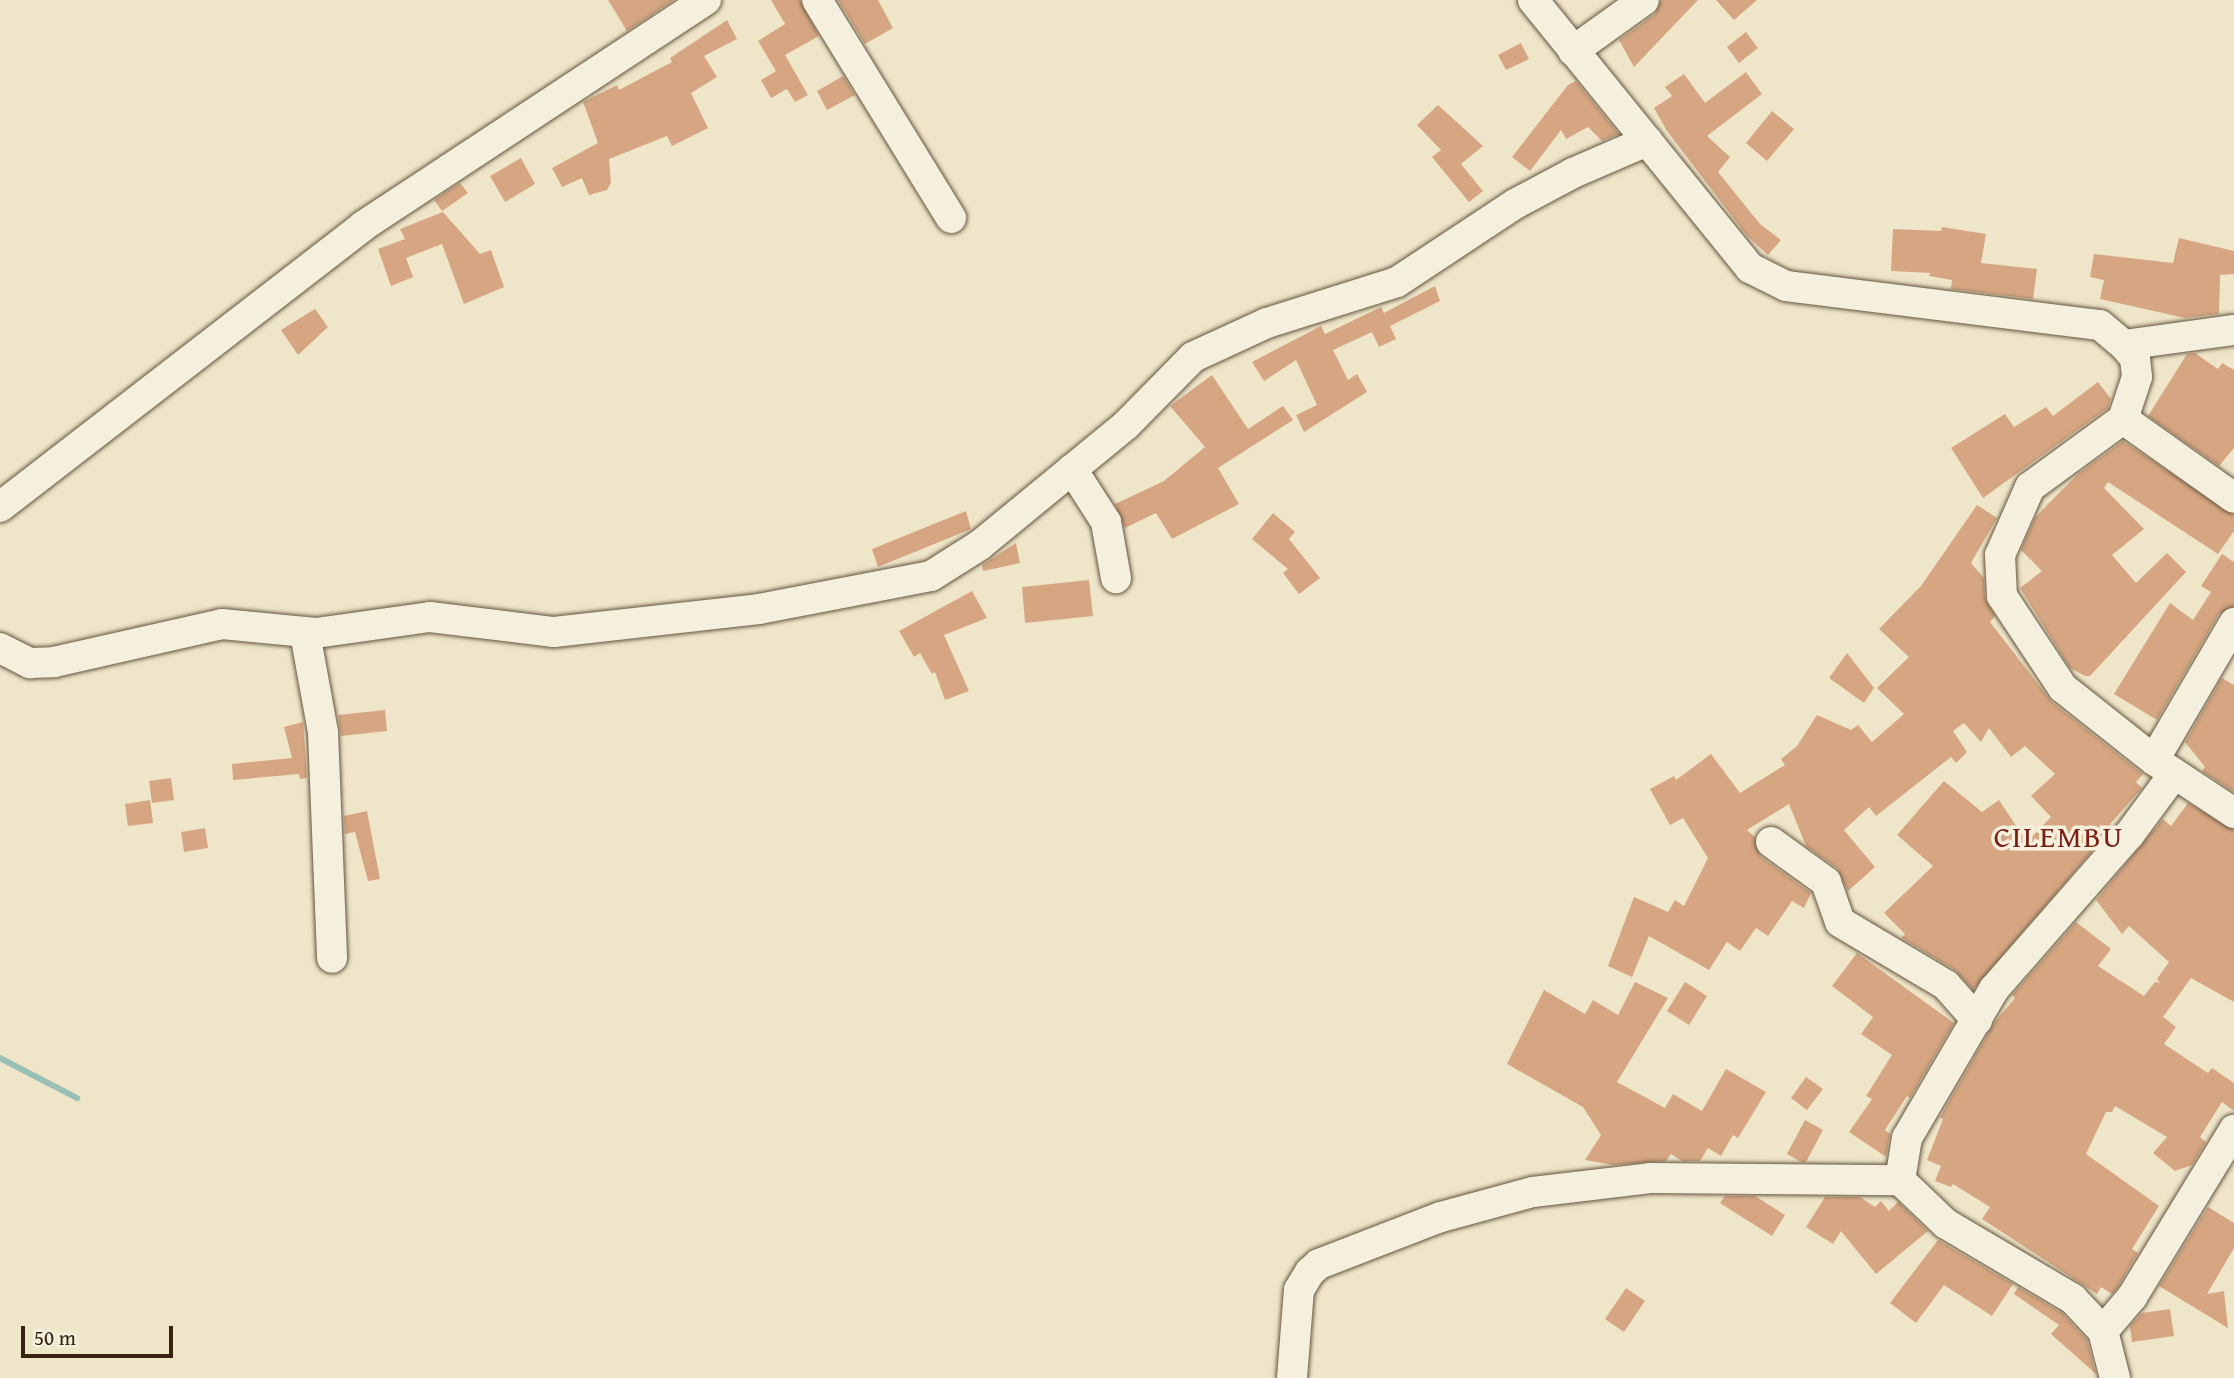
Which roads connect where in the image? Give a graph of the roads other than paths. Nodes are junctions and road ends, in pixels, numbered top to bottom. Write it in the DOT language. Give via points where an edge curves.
graph roads {
  1 [pos="706,0"];
  2 [pos="817,0"];
  3 [pos="1533,0"];
  4 [pos="1644,0"];
  5 [pos="1573,51"];
  6 [pos="1647,141"];
  7 [pos="951,218"];
  8 [pos="2234,330"];
  9 [pos="2124,345"];
  10 [pos="2123,419"];
  11 [pos="1072,469"];
  12 [pos="2234,498"];
  13 [pos="0,508"];
  14 [pos="1116,578"];
  15 [pos="2234,623"];
  16 [pos="304,633"];
  17 [pos="0,648"];
  18 [pos="2164,767"];
  19 [pos="2234,813"];
  20 [pos="1771,842"];
  21 [pos="332,958"];
  22 [pos="1977,1020"];
  23 [pos="2234,1130"];
  24 [pos="1900,1180"];
  25 [pos="2103,1331"];
  26 [pos="1292,1378"];
  27 [pos="2115,1378"];
  1 -- 13 [label="street" via="363,226"];
  2 -- 7 [label="street"];
  3 -- 5 [label="street"];
  4 -- 5 [label="street"];
  5 -- 6 [label="street"];
  6 -- 9 [label="street" via="1750,268 1777,283 1880,300 2064,318 2100,325"];
  6 -- 11 [label="street" via="1515,204 1397,282 1362,297 1267,323 1193,357 1126,425"];
  8 -- 9 [label="street"];
  9 -- 10 [label="street" via="2135,358 2137,377"];
  10 -- 12 [label="street"];
  10 -- 18 [label="street" via="2030,487 2000,555 1999,576 2002,596 2063,688"];
  11 -- 14 [label="street" via="1109,530"];
  11 -- 16 [label="street" via="980,545 931,576 759,609 554,632 430,617"];
  15 -- 18 [label="street"];
  16 -- 17 [label="street" via="222,624 54,662 30,663"];
  16 -- 21 [label="street" via="323,733"];
  18 -- 19 [label="street"];
  18 -- 22 [label="street" via="2129,835 2007,970"];
  20 -- 22 [label="street" via="1826,882 1840,922 1946,985"];
  22 -- 24 [label="street" via="1907,1138"];
  23 -- 25 [label="street" via="2132,1297"];
  24 -- 25 [label="street" via="1945,1224 2073,1298"];
  24 -- 26 [label="street" via="1650,1178 1533,1192 1441,1217 1319,1264 1310,1272 1299,1290"];
  25 -- 27 [label="street"];
}
